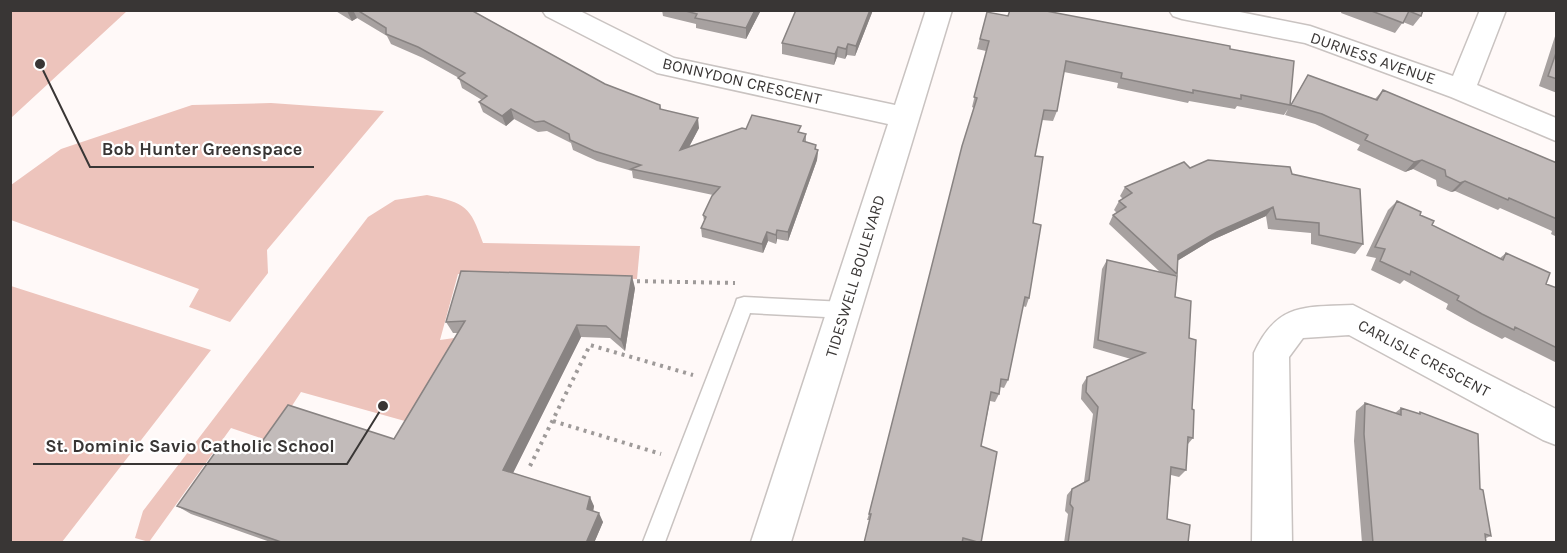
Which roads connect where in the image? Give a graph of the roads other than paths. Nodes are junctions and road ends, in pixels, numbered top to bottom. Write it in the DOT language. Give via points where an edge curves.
graph roads {
  1 [pos="555,10"];
  2 [pos="939,10"];
  3 [pos="1182,10"];
  4 [pos="1493,10"];
  5 [pos="601,21"];
  6 [pos="1461,90"];
  7 [pos="904,117"];
  8 [pos="1557,130"];
  9 [pos="845,310"];
  10 [pos="1557,428"];
  11 [pos="654,543"];
  12 [pos="771,543"];
  13 [pos="1272,543"];
  1 -- 5 [label="street, BONNYDON CRESCENT"];
  2 -- 7 [label="street, TIDESWELL BOULEVARD"];
  3 -- 6 [label="street, DURNESS AVENUE" via="1310,35"];
  4 -- 6 [label="street"];
  5 -- 7 [label="street, BONNYDON CRESCENT" via="667,66"];
  6 -- 8 [label="street, DURNESS AVENUE"];
  7 -- 9 [label="street, TIDESWELL BOULEVARD"];
  9 -- 11 [label="lane" via="744,305"];
  9 -- 12 [label="street, TIDESWELL BOULEVARD"];
  10 -- 13 [label="street, CARLISLE CRESCENT" via="1353,320 1292,326 1271,352"];
}
